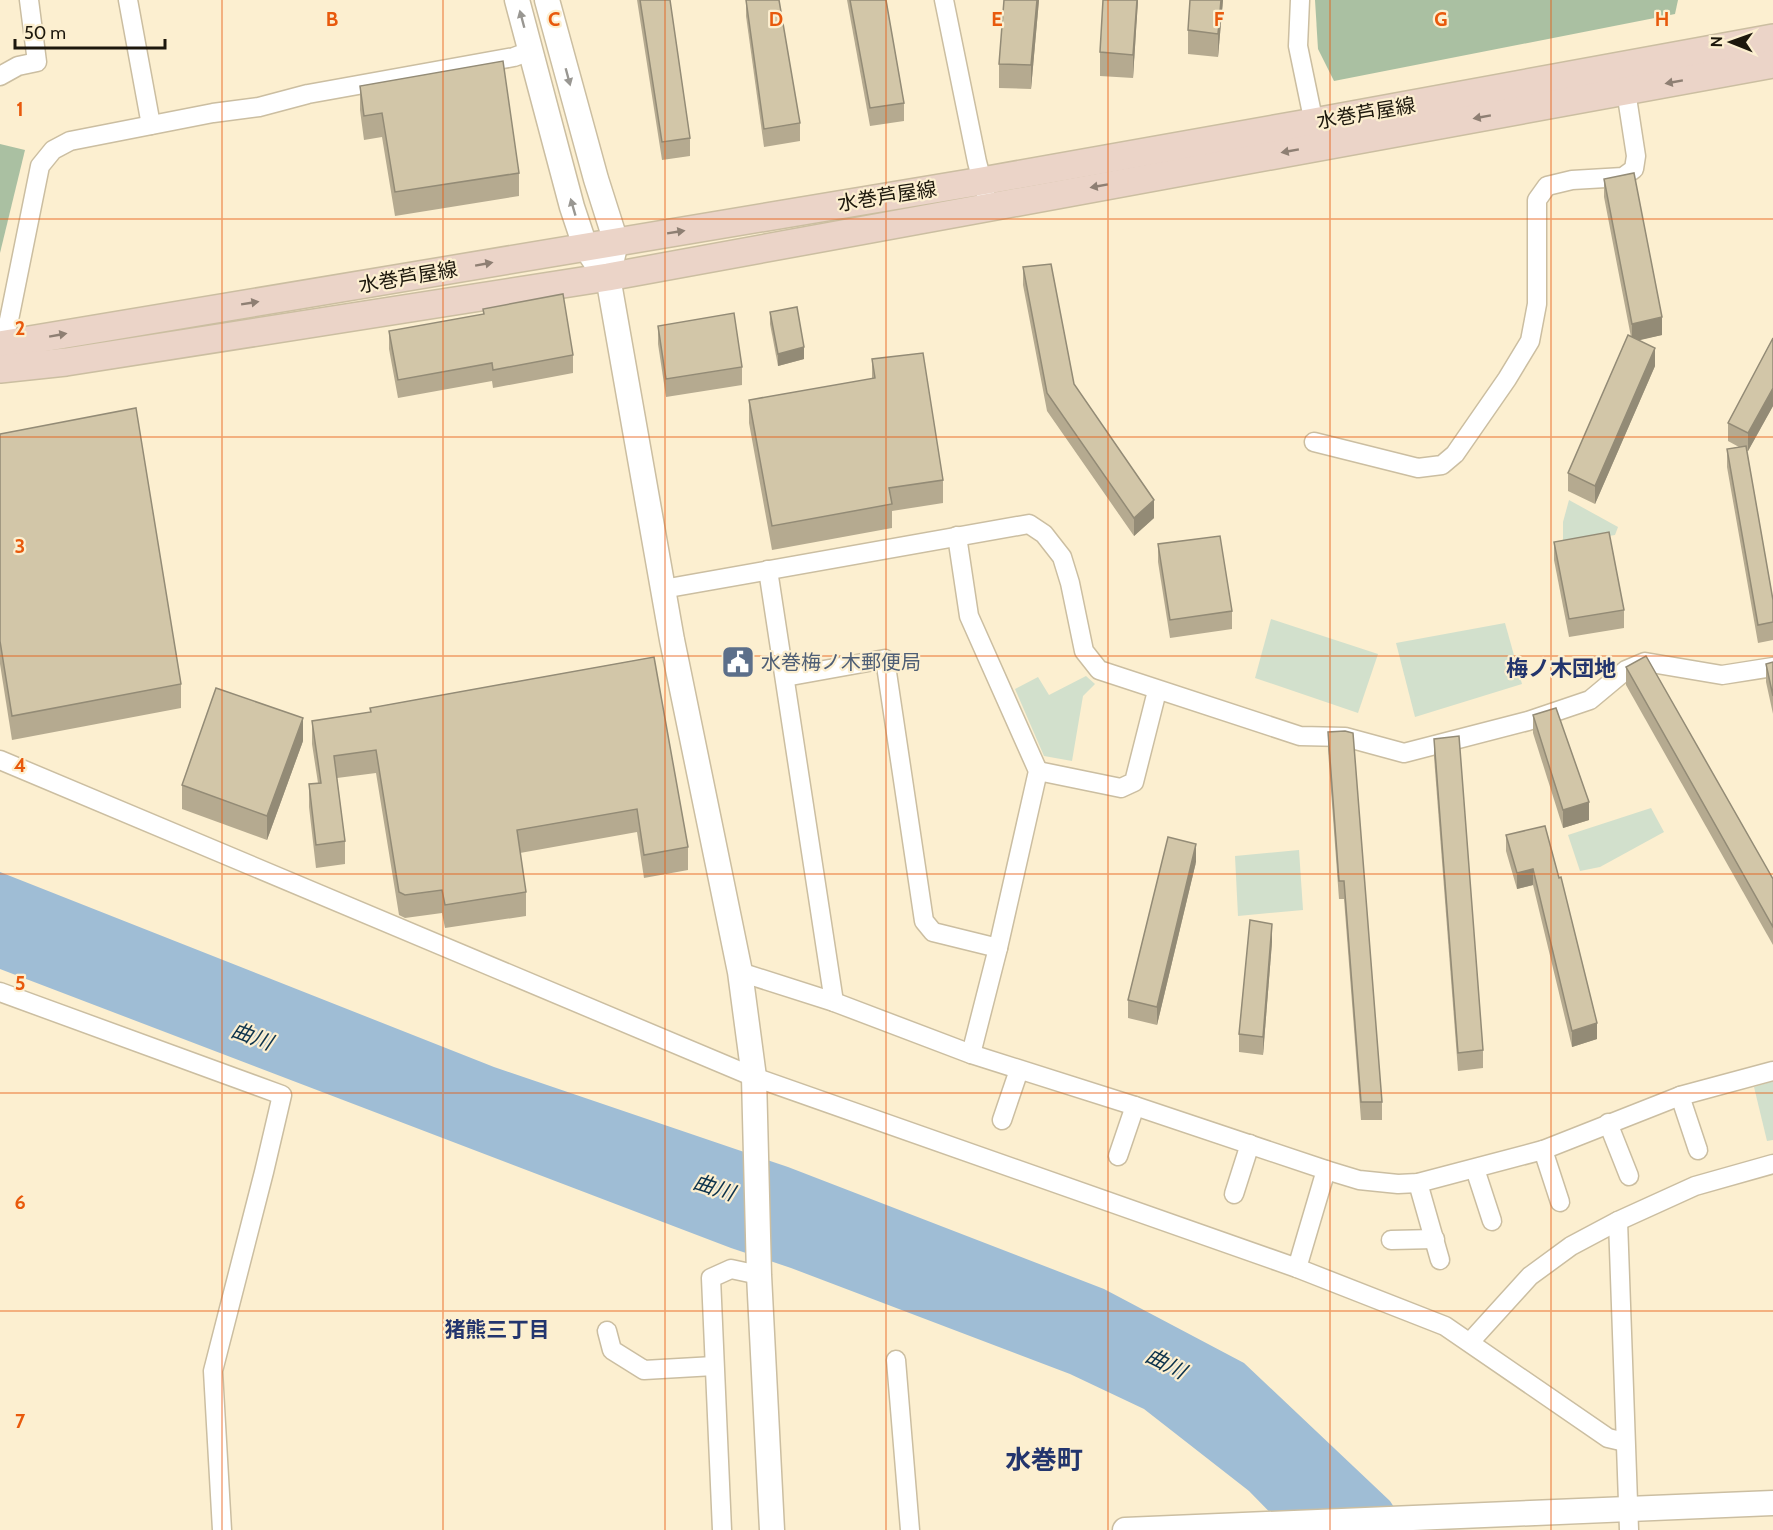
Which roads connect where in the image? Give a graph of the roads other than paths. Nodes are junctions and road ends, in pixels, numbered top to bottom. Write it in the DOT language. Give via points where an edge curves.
graph roads {
  1 [pos="29,0"];
  2 [pos="128,0"];
  3 [pos="517,0"];
  4 [pos="547,0"];
  5 [pos="944,0"];
  6 [pos="1300,0"];
  7 [pos="1773,38"];
  8 [pos="530,51"];
  9 [pos="1773,64"];
  10 [pos="0,76"];
  11 [pos="1626,91"];
  12 [pos="151,125"];
  13 [pos="1316,134"];
  14 [pos="982,181"];
  15 [pos="989,206"];
  16 [pos="616,242"];
  17 [pos="585,246"];
  18 [pos="608,277"];
  19 [pos="1,352"];
  20 [pos="1314,442"];
  21 [pos="957,536"];
  22 [pos="768,570"];
  23 [pos="663,589"];
  24 [pos="1773,667"];
  25 [pos="785,677"];
  26 [pos="1158,691"];
  27 [pos="0,760"];
  28 [pos="1038,771"];
  29 [pos="998,948"];
  30 [pos="740,972"];
  31 [pos="0,992"];
  32 [pos="834,1002"];
  33 [pos="971,1054"];
  34 [pos="1019,1070"];
  35 [pos="1773,1071"];
  36 [pos="754,1077"];
  37 [pos="1680,1095"];
  38 [pos="1135,1106"];
  39 [pos="1002,1120"];
  40 [pos="1608,1123"];
  41 [pos="1250,1144"];
  42 [pos="1543,1150"];
  43 [pos="1698,1150"];
  44 [pos="1118,1156"];
  45 [pos="1773,1164"];
  46 [pos="1475,1168"];
  47 [pos="1326,1170"];
  48 [pos="1629,1176"];
  49 [pos="1418,1183"];
  50 [pos="1234,1194"];
  51 [pos="1560,1202"];
  52 [pos="1492,1221"];
  53 [pos="1618,1221"];
  54 [pos="1435,1239"];
  55 [pos="1391,1240"];
  56 [pos="1440,1260"];
  57 [pos="1297,1268"];
  58 [pos="759,1270"];
  59 [pos="607,1331"];
  60 [pos="1470,1342"];
  61 [pos="896,1360"];
  62 [pos="714,1366"];
  63 [pos="1625,1442"];
  64 [pos="1773,1503"];
  65 [pos="1629,1520"];
  66 [pos="1262,1526"];
  67 [pos="222,1530"];
  68 [pos="722,1530"];
  69 [pos="772,1530"];
  70 [pos="910,1530"];
  71 [pos="1125,1530"];
  1 -- 10 [label="street" via="37,62"];
  2 -- 12 [label="street"];
  8 -- 3 [label="street, one-way"];
  4 -- 16 [label="street, one-way"];
  5 -- 14 [label="street"];
  6 -- 13 [label="street" via="1298,46"];
  7 -- 13 [label="main road, 水巻芦屋線"];
  8 -- 12 [label="street" via="260,107"];
  17 -- 8 [label="street, one-way"];
  9 -- 11 [label="main road, 水巻芦屋線, one-way"];
  11 -- 13 [label="main road, 水巻芦屋線, one-way"];
  11 -- 20 [label="street" via="1636,156 1634,169 1623,177 1572,180 1547,186 1537,200 1537,304 1530,341 1455,454 1442,465 1418,468"];
  12 -- 19 [label="street" via="70,141 53,150 40,166"];
  13 -- 14 [label="main road, 水巻芦屋線"];
  13 -- 15 [label="main road, 水巻芦屋線, one-way"];
  14 -- 15 [label="street"];
  16 -- 14 [label="main road, 水巻芦屋線, one-way"];
  15 -- 18 [label="main road, 水巻芦屋線"];
  16 -- 17 [label="main road, 水巻芦屋線"];
  16 -- 18 [label="street"];
  17 -- 18 [label="street"];
  19 -- 17 [label="main road, 水巻芦屋線, one-way"];
  18 -- 19 [label="main road, 水巻芦屋線" via="66,362"];
  18 -- 23 [label="street"];
  21 -- 22 [label="street"];
  21 -- 26 [label="street" via="1029,524 1044,534 1062,557 1084,651 1099,670"];
  21 -- 28 [label="street" via="969,616"];
  22 -- 23 [label="street"];
  22 -- 25 [label="street"];
  23 -- 30 [label="street"];
  24 -- 26 [label="street" via="1722,675 1645,663 1626,670 1590,700 1528,721 1404,753 1345,737 1300,736"];
  25 -- 29 [label="street" via="885,659 924,921 933,932"];
  25 -- 32 [label="street"];
  26 -- 28 [label="street" via="1134,782 1121,788"];
  27 -- 36 [label="street"];
  28 -- 29 [label="street"];
  29 -- 33 [label="street"];
  30 -- 32 [label="street"];
  30 -- 36 [label="street"];
  31 -- 67 [label="street" via="282,1095 213,1371"];
  32 -- 33 [label="street"];
  33 -- 34 [label="street"];
  34 -- 38 [label="street"];
  34 -- 39 [label="street"];
  35 -- 37 [label="street"];
  36 -- 57 [label="street"];
  36 -- 58 [label="street"];
  37 -- 40 [label="street"];
  37 -- 43 [label="street"];
  38 -- 41 [label="street"];
  38 -- 44 [label="street"];
  40 -- 42 [label="street"];
  40 -- 48 [label="street"];
  41 -- 47 [label="street"];
  41 -- 50 [label="street"];
  42 -- 46 [label="street"];
  42 -- 51 [label="street"];
  45 -- 53 [label="street" via="1695,1186"];
  46 -- 49 [label="street"];
  46 -- 52 [label="street"];
  47 -- 49 [label="street" via="1359,1180"];
  47 -- 57 [label="street"];
  49 -- 54 [label="street"];
  53 -- 60 [label="street" via="1571,1246 1530,1276"];
  53 -- 63 [label="street"];
  54 -- 55 [label="street"];
  54 -- 56 [label="street"];
  57 -- 60 [label="street" via="1445,1326"];
  58 -- 62 [label="street" via="731,1269 711,1278"];
  58 -- 69 [label="street"];
  59 -- 62 [label="street" via="612,1350 644,1370"];
  60 -- 63 [label="street" via="1608,1438"];
  61 -- 70 [label="street"];
  62 -- 68 [label="street"];
  63 -- 65 [label="street"];
  64 -- 65 [label="street"];
  65 -- 66 [label="street" via="1417,1519"];
  66 -- 71 [label="street"];
}
